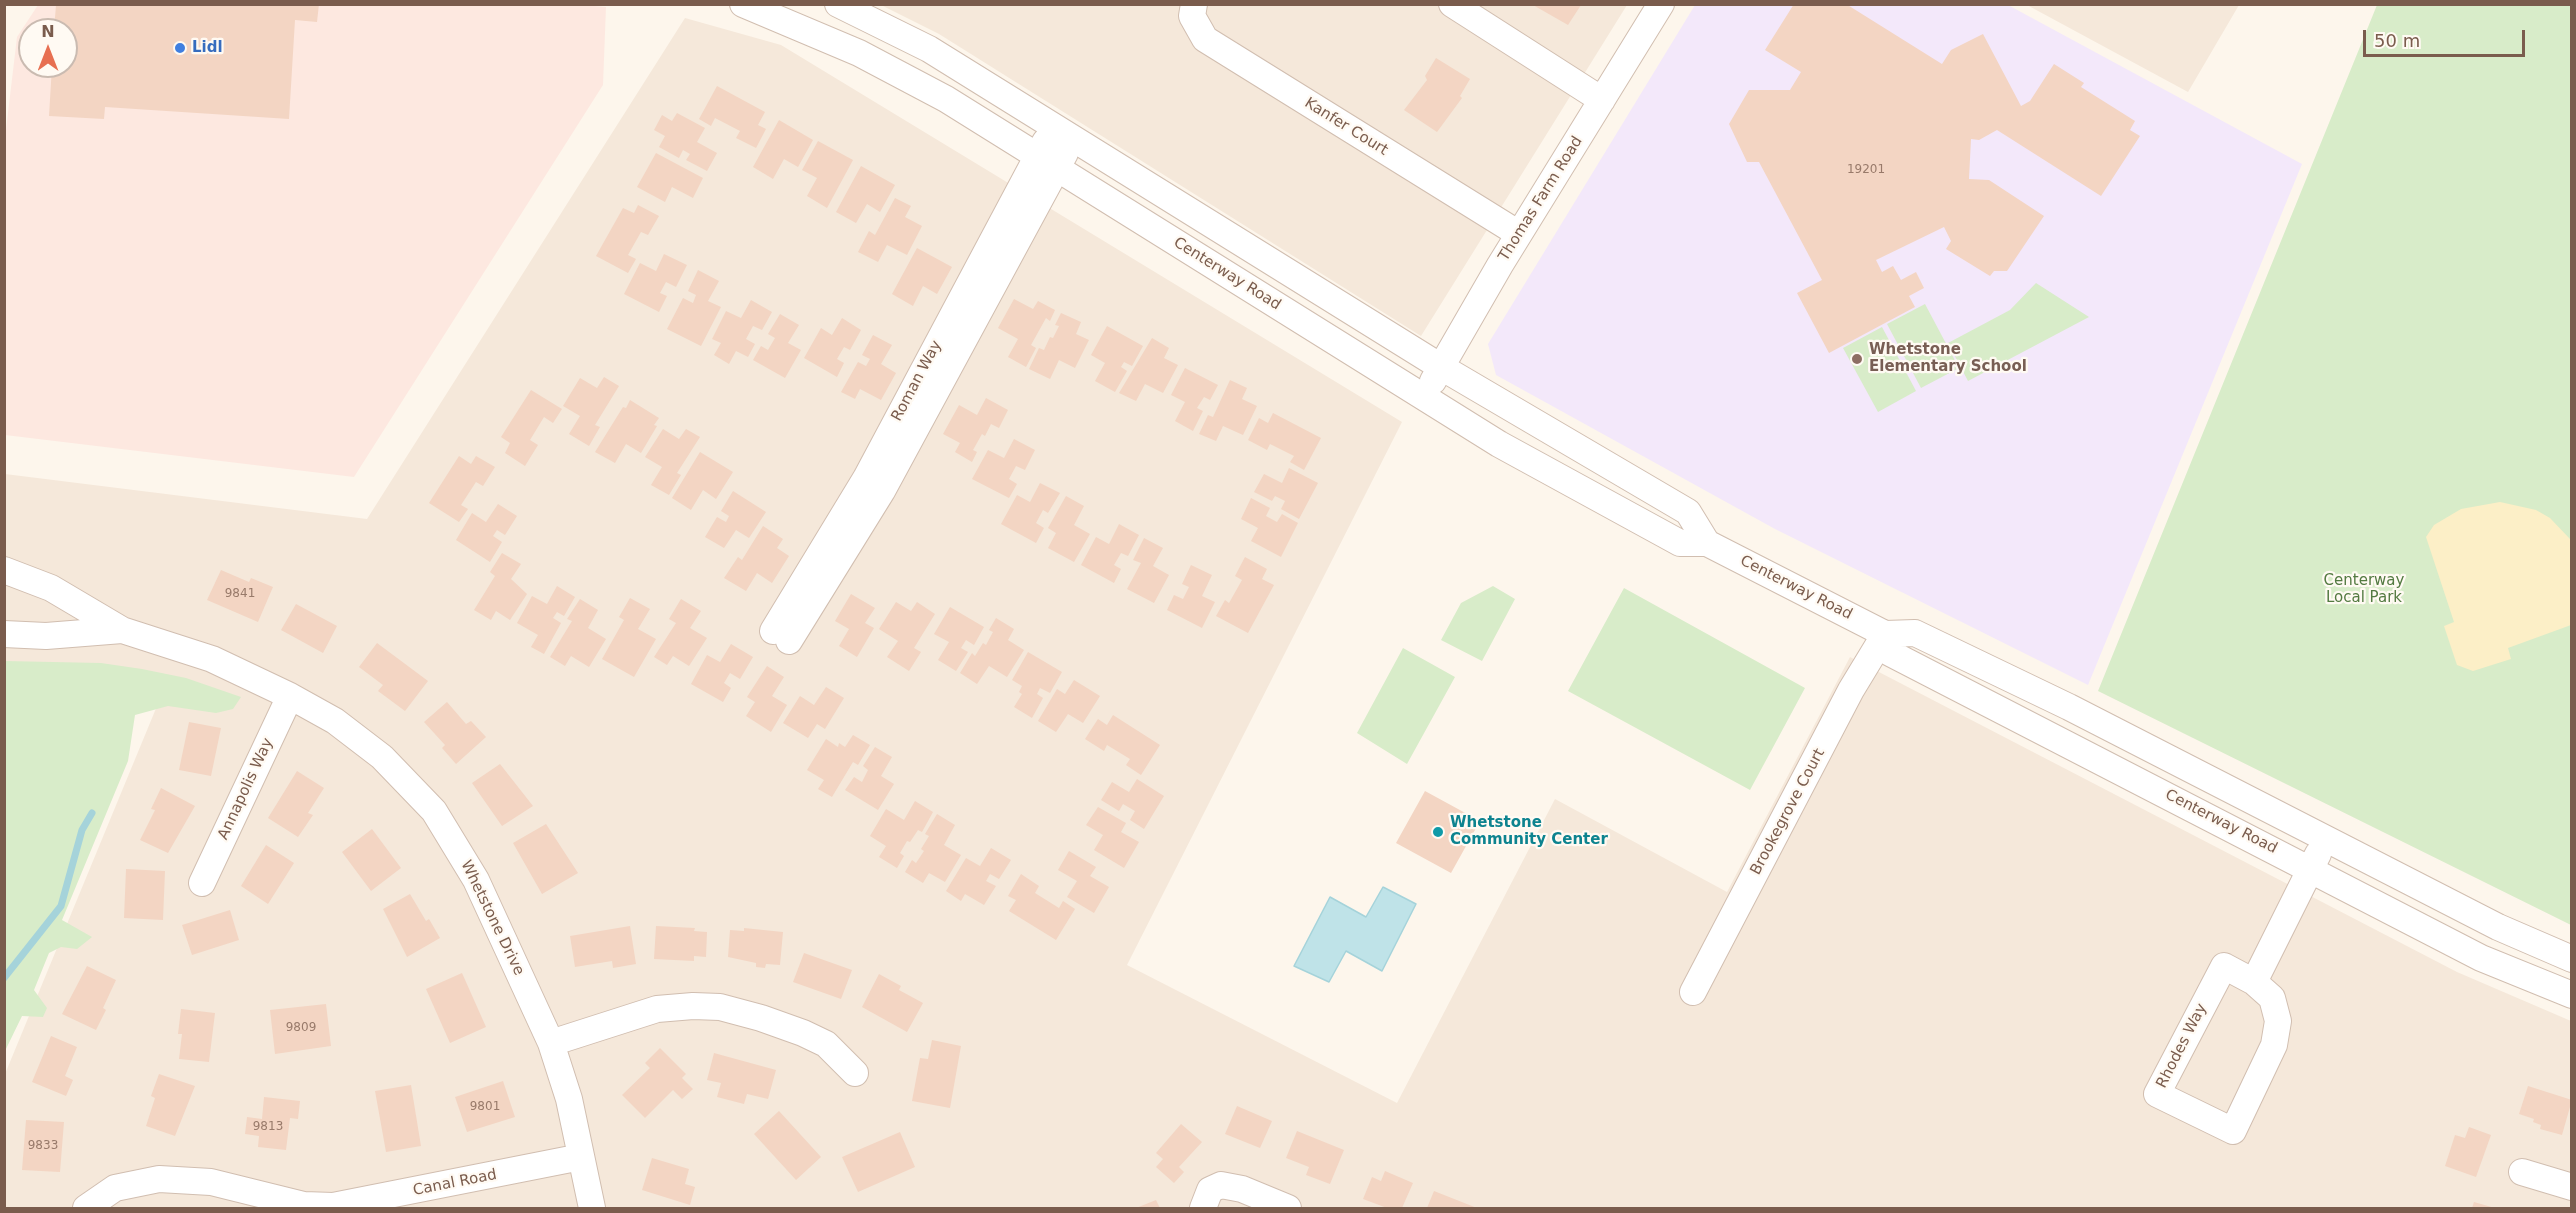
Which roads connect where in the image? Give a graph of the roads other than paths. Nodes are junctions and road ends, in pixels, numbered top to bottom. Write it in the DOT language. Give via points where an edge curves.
graph roads {
  1 [pos="743,4"];
  2 [pos="838,4"];
  3 [pos="1194,4"];
  4 [pos="1452,4"];
  5 [pos="1661,4"];
  6 [pos="1602,100"];
  7 [pos="1063,132"];
  8 [pos="1047,161"];
  9 [pos="1519,234"];
  10 [pos="1441,367"];
  11 [pos="1424,397"];
  12 [pos="1707,543"];
  13 [pos="4,570"];
  14 [pos="122,630"];
  15 [pos="4,634"];
  16 [pos="1885,634"];
  17 [pos="781,636"];
  18 [pos="290,696"];
  19 [pos="2325,840"];
  20 [pos="2310,868"];
  21 [pos="202,883"];
  22 [pos="2571,959"];
  23 [pos="2254,982"];
  24 [pos="1693,992"];
  25 [pos="2571,995"];
  26 [pos="550,1043"];
  27 [pos="855,1073"];
  28 [pos="581,1157"];
  29 [pos="2522,1172"];
  30 [pos="2571,1187"];
  31 [pos="86,1209"];
  32 [pos="592,1209"];
  33 [pos="1203,1209"];
  34 [pos="1288,1209"];
  1 -- 8 [label="street, Centerway Road" via="859,53 946,99"];
  2 -- 7 [label="street" via="929,49"];
  3 -- 9 [label="street, Kanfer Court" via="1192,16 1206,39"];
  4 -- 6 [label="street"];
  5 -- 6 [label="street, Thomas Farm Road"];
  6 -- 9 [label="street, Thomas Farm Road"];
  7 -- 8 [label="street, Roman Way"];
  7 -- 10 [label="street"];
  8 -- 11 [label="street, Centerway Road"];
  8 -- 17 [label="street, Roman Way" via="882,491"];
  9 -- 10 [label="street, Thomas Farm Road"];
  10 -- 11 [label="street, Thomas Farm Road"];
  10 -- 12 [label="street" via="1688,512"];
  11 -- 12 [label="street, Centerway Road" via="1499,444 1680,543"];
  12 -- 16 [label="street, Centerway Road"];
  13 -- 14 [label="street, Whetstone Drive" via="51,588"];
  14 -- 15 [label="street, Whetstone Drive" via="46,636"];
  14 -- 18 [label="street, Whetstone Drive" via="212,658"];
  16 -- 19 [label="street, Centerway Road" via="1915,633 2069,707"];
  16 -- 20 [label="street, Centerway Road" via="1890,653"];
  16 -- 24 [label="street, Brookegrove Court" via="1851,690"];
  18 -- 21 [label="street, Annapolis Way"];
  18 -- 26 [label="street, Whetstone Drive" via="335,722 382,757 434,812 476,880"];
  19 -- 20 [label="street"];
  19 -- 22 [label="street, Centerway Road"];
  20 -- 23 [label="street"];
  20 -- 25 [label="street, Centerway Road" via="2481,958"];
  23 -- 23 [label="street, Rhodes Way" via="2224,966 2157,1094 2233,1131 2274,1045 2278,1021 2272,998"];
  26 -- 27 [label="street" via="657,1009 720,1007 804,1033 826,1044"];
  26 -- 28 [label="street, Whetstone Drive" via="569,1099"];
  28 -- 31 [label="street, Canal Road" via="333,1206 304,1205 211,1182 159,1179 115,1188"];
  28 -- 32 [label="street, Whetstone Drive"];
  29 -- 30 [label="street"];
  33 -- 34 [label="street" via="1210,1190 1221,1185 1242,1189"];
}
